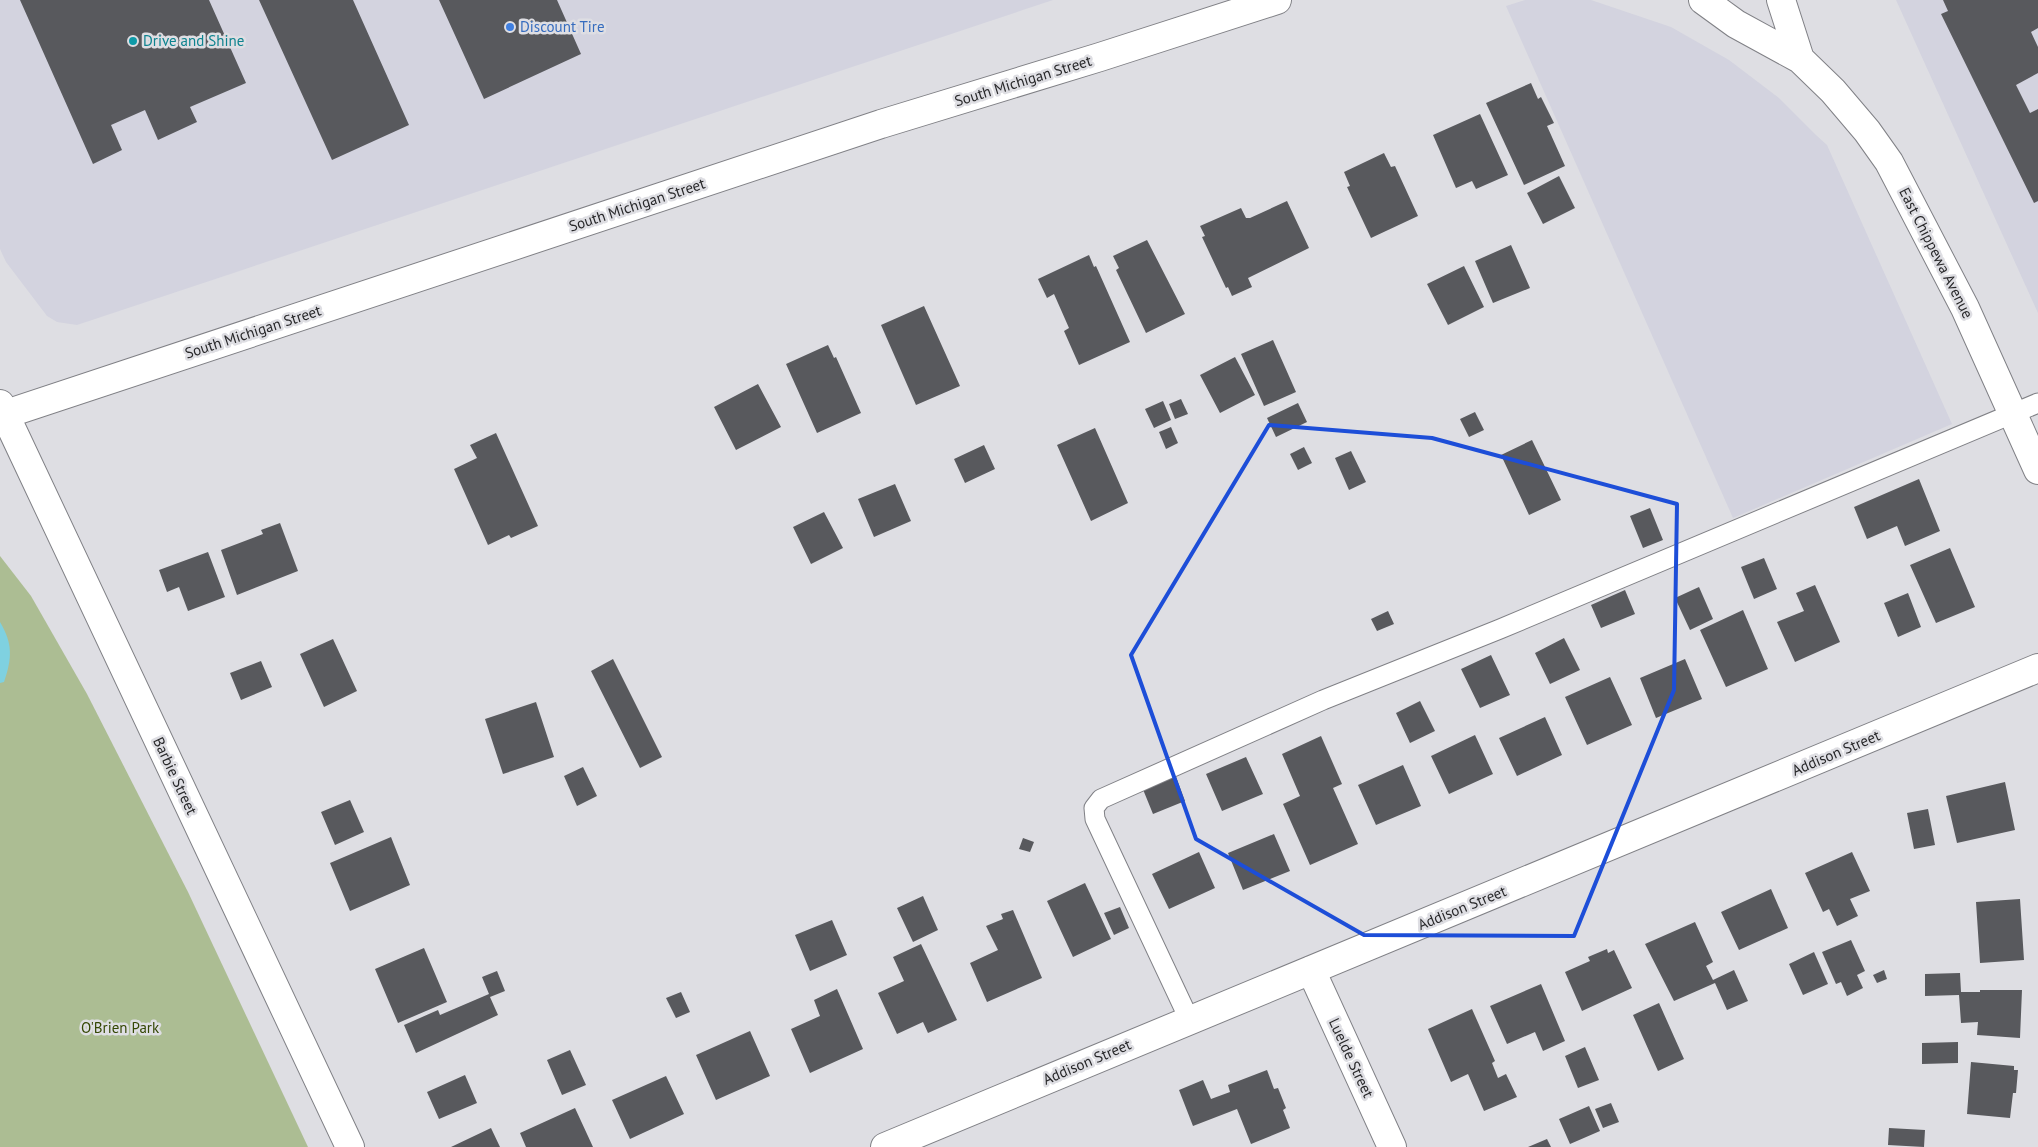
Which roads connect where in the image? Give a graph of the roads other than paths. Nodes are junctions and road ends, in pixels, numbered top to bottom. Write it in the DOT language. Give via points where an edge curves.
graph roads {
  1 [pos="1277,0"];
  2 [pos="1703,0"];
  3 [pos="1781,0"];
  4 [pos="1800,59"];
  5 [pos="2026,409"];
  6 [pos="1,412"];
  7 [pos="2038,470"];
  8 [pos="2038,668"];
  9 [pos="1311,970"];
  10 [pos="1189,1020"];
  11 [pos="350,1147"];
  12 [pos="885,1147"];
  13 [pos="1392,1147"];
  1 -- 6 [label="street, South Michigan Street" via="881,124"];
  2 -- 4 [label="street, East Chippewa Avenue" via="1736,24"];
  3 -- 4 [label="street, East Chippewa Avenue"];
  4 -- 5 [label="street, East Chippewa Avenue" via="1833,91 1890,162 1965,308"];
  5 -- 7 [label="street, East Chippewa Avenue"];
  5 -- 10 [label="lane" via="1518,622 1323,700 1101,799 1094,808 1095,819"];
  6 -- 11 [label="street, Barbie Street"];
  8 -- 9 [label="street, Addison Street"];
  9 -- 10 [label="street, Addison Street"];
  9 -- 13 [label="street, Luelde Street"];
  10 -- 12 [label="street, Addison Street"];
}
